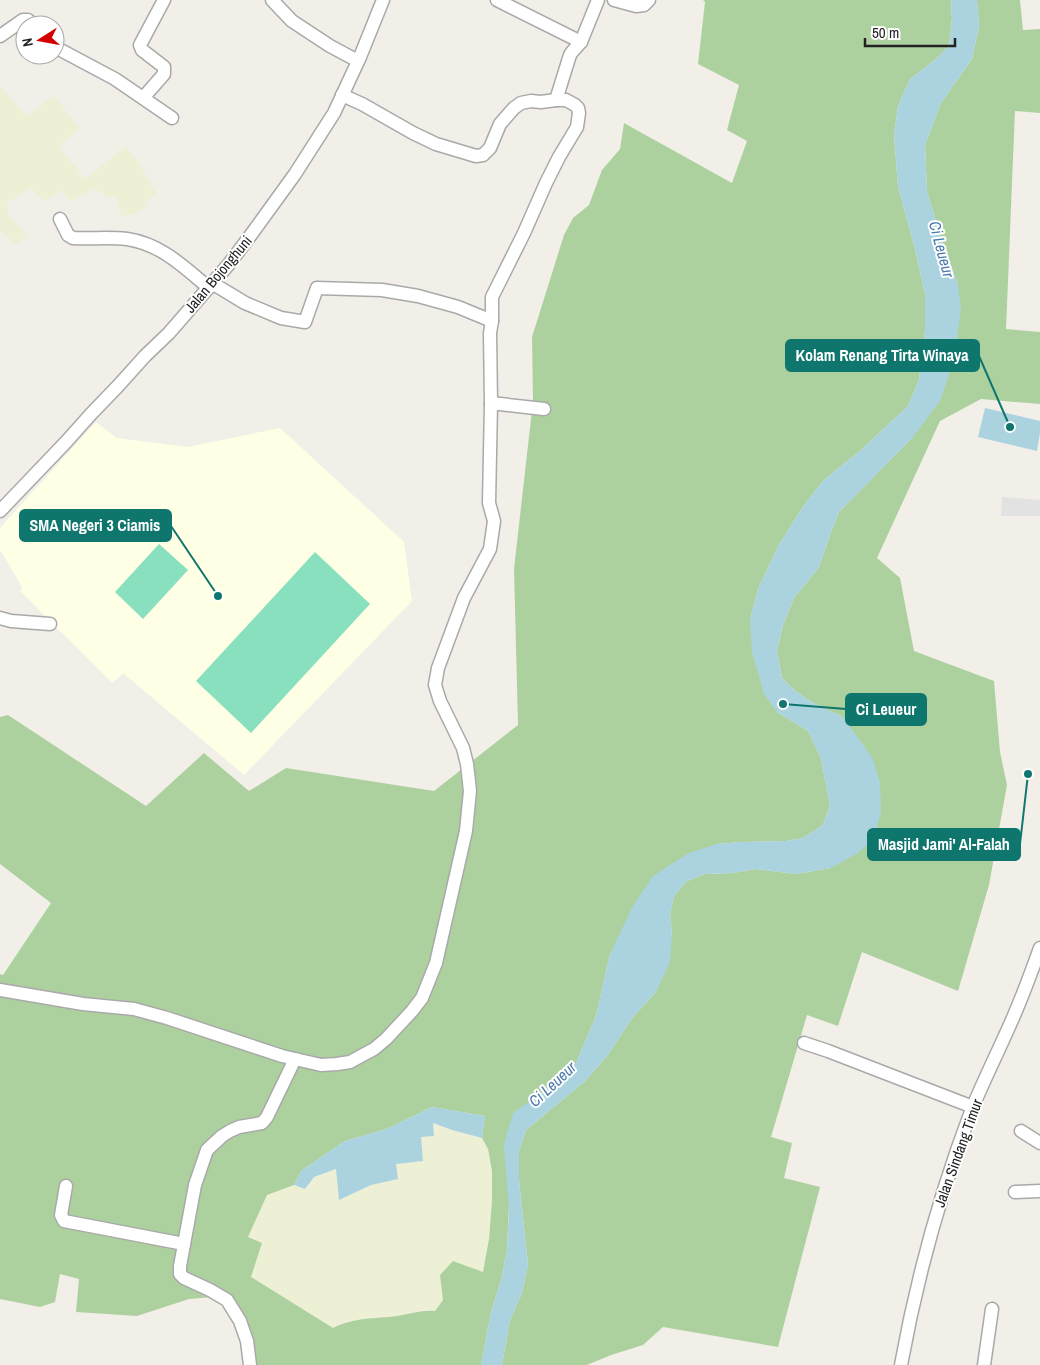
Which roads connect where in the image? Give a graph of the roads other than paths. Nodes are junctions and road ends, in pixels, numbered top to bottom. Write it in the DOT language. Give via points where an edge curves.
graph roads {
  1 [pos="164,0"];
  2 [pos="272,0"];
  3 [pos="383,0"];
  4 [pos="497,0"];
  5 [pos="598,0"];
  6 [pos="614,0"];
  7 [pos="648,0"];
  8 [pos="15,26"];
  9 [pos="0,36"];
  10 [pos="581,42"];
  11 [pos="65,52"];
  12 [pos="358,61"];
  13 [pos="342,95"];
  14 [pos="143,98"];
  15 [pos="556,100"];
  16 [pos="172,118"];
  17 [pos="60,219"];
  18 [pos="210,286"];
  19 [pos="492,321"];
  20 [pos="491,403"];
  21 [pos="544,409"];
  22 [pos="0,510"];
  23 [pos="0,618"];
  24 [pos="50,624"];
  25 [pos="1040,948"];
  26 [pos="0,990"];
  27 [pos="804,1043"];
  28 [pos="295,1060"];
  29 [pos="973,1107"];
  30 [pos="1021,1131"];
  31 [pos="1040,1143"];
  32 [pos="66,1186"];
  33 [pos="1040,1191"];
  34 [pos="1015,1192"];
  35 [pos="184,1244"];
  36 [pos="992,1309"];
  37 [pos="250,1365"];
  38 [pos="901,1365"];
  39 [pos="984,1365"];
  1 -- 14 [label="street" via="140,45 164,67 164,74"];
  2 -- 12 [label="street" via="292,21"];
  3 -- 12 [label="street, Jalan Bojonghuni"];
  4 -- 10 [label="street"];
  5 -- 10 [label="street"];
  6 -- 7 [label="street" via="636,6 644,5"];
  8 -- 9 [label="street"];
  10 -- 15 [label="street" via="570,55"];
  11 -- 14 [label="street"];
  12 -- 13 [label="street, Jalan Bojonghuni"];
  13 -- 15 [label="street" via="412,133 476,156 483,155 490,148 500,124 521,103"];
  13 -- 18 [label="street, Jalan Bojonghuni" via="334,113 278,200"];
  14 -- 16 [label="street"];
  15 -- 19 [label="street" via="566,100 578,108 577,127 559,157 492,297"];
  17 -- 18 [label="street" via="73,238 126,239 148,244 173,257"];
  18 -- 19 [label="street" via="281,318 305,322 317,288 382,290 418,296"];
  18 -- 22 [label="street, Jalan Bojonghuni"];
  19 -- 20 [label="street"];
  20 -- 21 [label="street"];
  20 -- 28 [label="street" via="489,503 494,521 490,550 464,598 435,685 463,748 470,790 466,831 436,963 422,998 374,1049 350,1062 337,1064 321,1065"];
  23 -- 24 [label="street"];
  25 -- 29 [label="street, Jalan Sindang Timur"];
  26 -- 28 [label="street" via="134,1009"];
  27 -- 29 [label="street"];
  28 -- 35 [label="street" via="262,1123 230,1131 207,1150 195,1186"];
  29 -- 38 [label="street, Jalan Sindang Timur" via="926,1247"];
  30 -- 31 [label="street"];
  32 -- 35 [label="street" via="61,1215 64,1221"];
  33 -- 34 [label="street"];
  35 -- 37 [label="street" via="180,1274 227,1300 240,1321"];
  36 -- 39 [label="street"];
}
